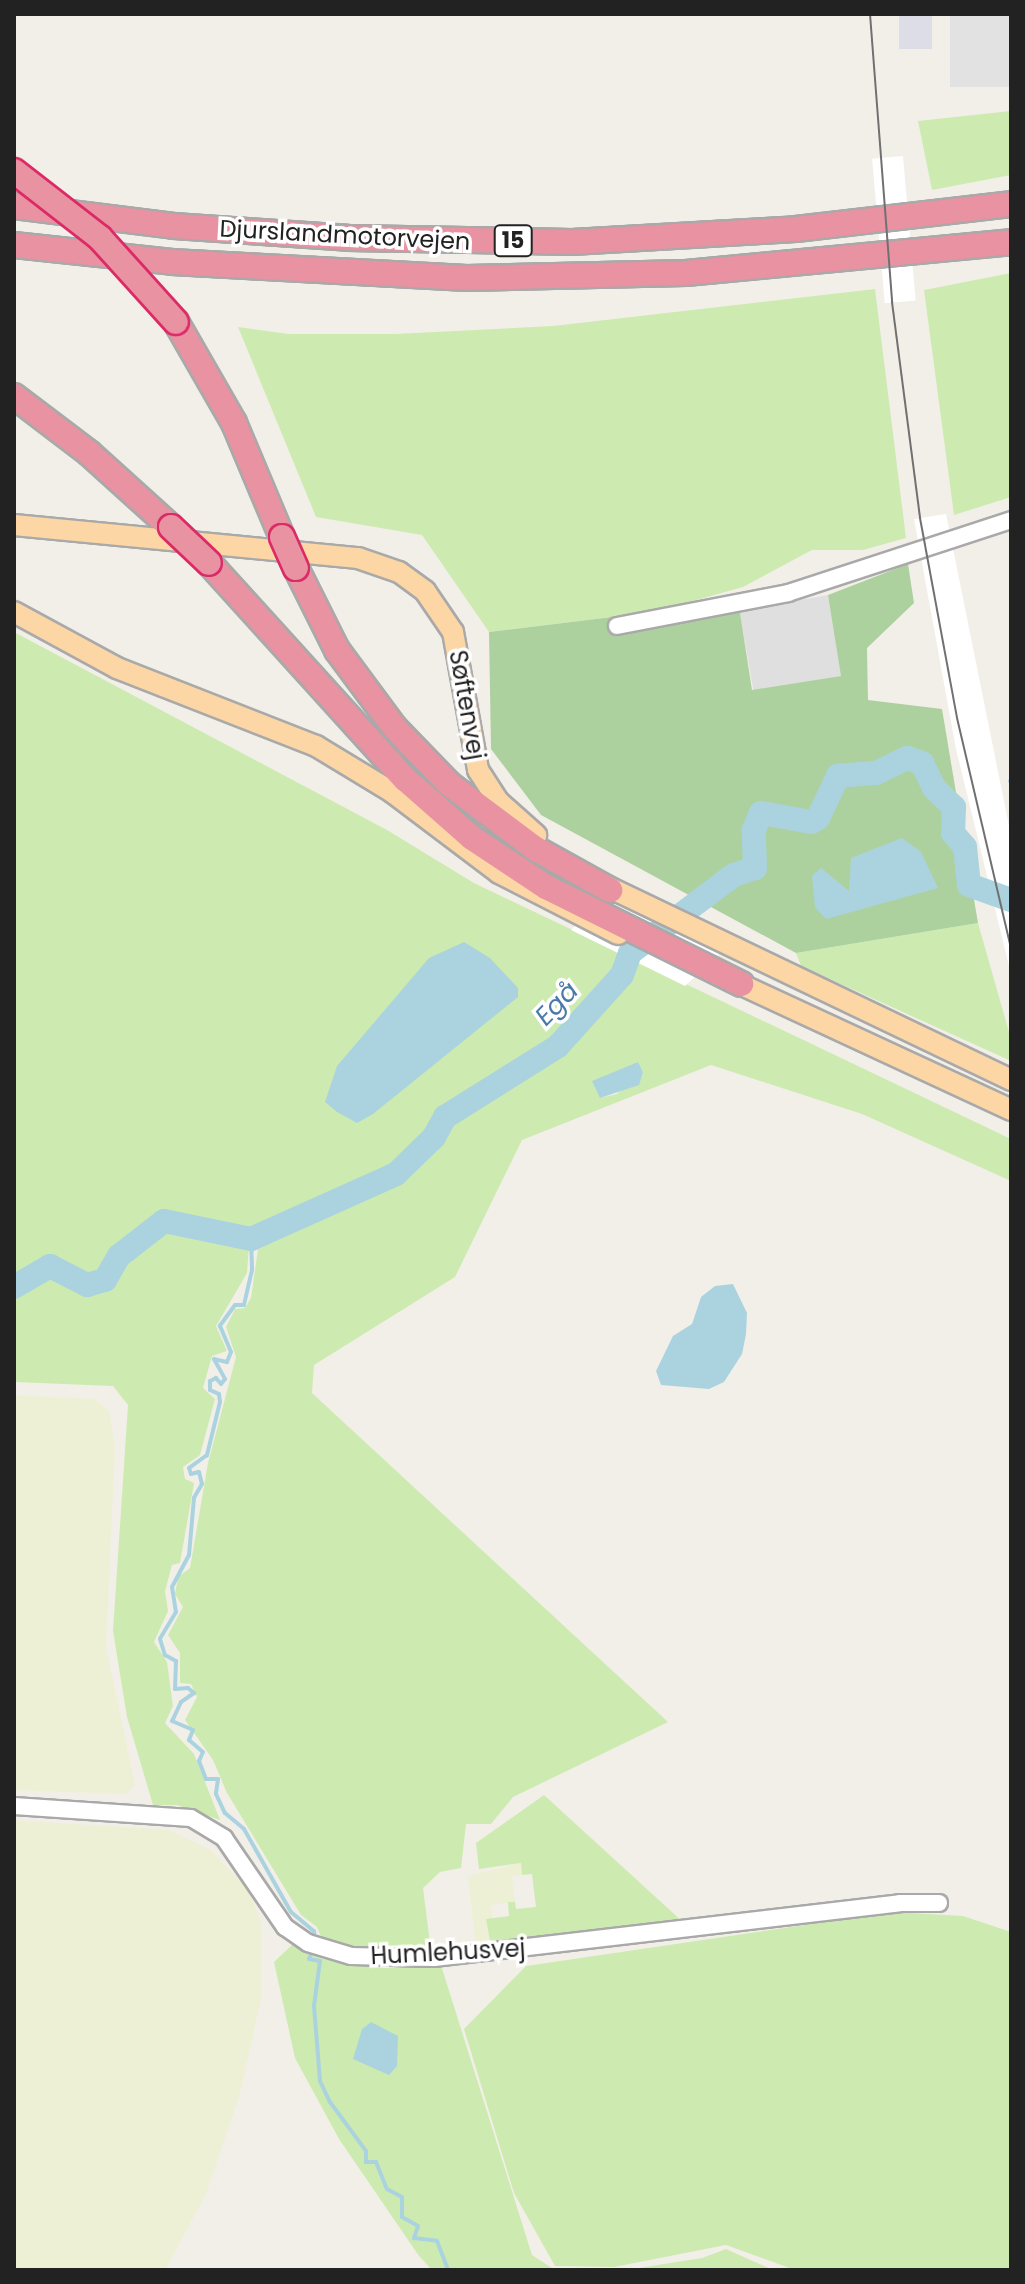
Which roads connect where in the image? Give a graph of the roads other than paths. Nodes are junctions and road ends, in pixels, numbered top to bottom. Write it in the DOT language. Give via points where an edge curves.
graph roads {
  1 [pos="14,171"];
  2 [pos="1011,204"];
  3 [pos="14,206"];
  4 [pos="1011,242"];
  5 [pos="14,245"];
  6 [pos="14,396"];
  7 [pos="1011,520"];
  8 [pos="14,525"];
  9 [pos="14,612"];
  10 [pos="617,626"];
  11 [pos="611,891"];
  12 [pos="587,915"];
  13 [pos="741,984"];
  14 [pos="1011,1080"];
  15 [pos="1011,1110"];
  16 [pos="14,1806"];
  17 [pos="939,1903"];
  1 -- 11 [label="highway, bridge" via="100,238 176,322 234,423 337,650 394,727 449,784 536,849"];
  2 -- 3 [label="highway, Djurslandmotorvejen / 15" via="796,229 572,242 316,236 174,226"];
  4 -- 5 [label="highway, Djurslandmotorvejen / 15" via="702,272 482,278 172,262"];
  6 -- 12 [label="highway, bridge" via="89,453 209,563 439,811"];
  7 -- 10 [label="street" via="788,593"];
  8 -- 11 [label="main road, Søftenvej" via="358,558 399,572 425,591 453,632 471,750 488,787 517,820"];
  9 -- 12 [label="main road" via="117,668 316,746 392,792 499,873"];
  11 -- 14 [label="main road, Søftenvej"];
  12 -- 13 [label="highway"];
  13 -- 15 [label="main road"];
  16 -- 17 [label="street, Humlehusvej" via="191,1818 224,1838 285,1927 308,1943 351,1956 434,1958 900,1903"];
}
